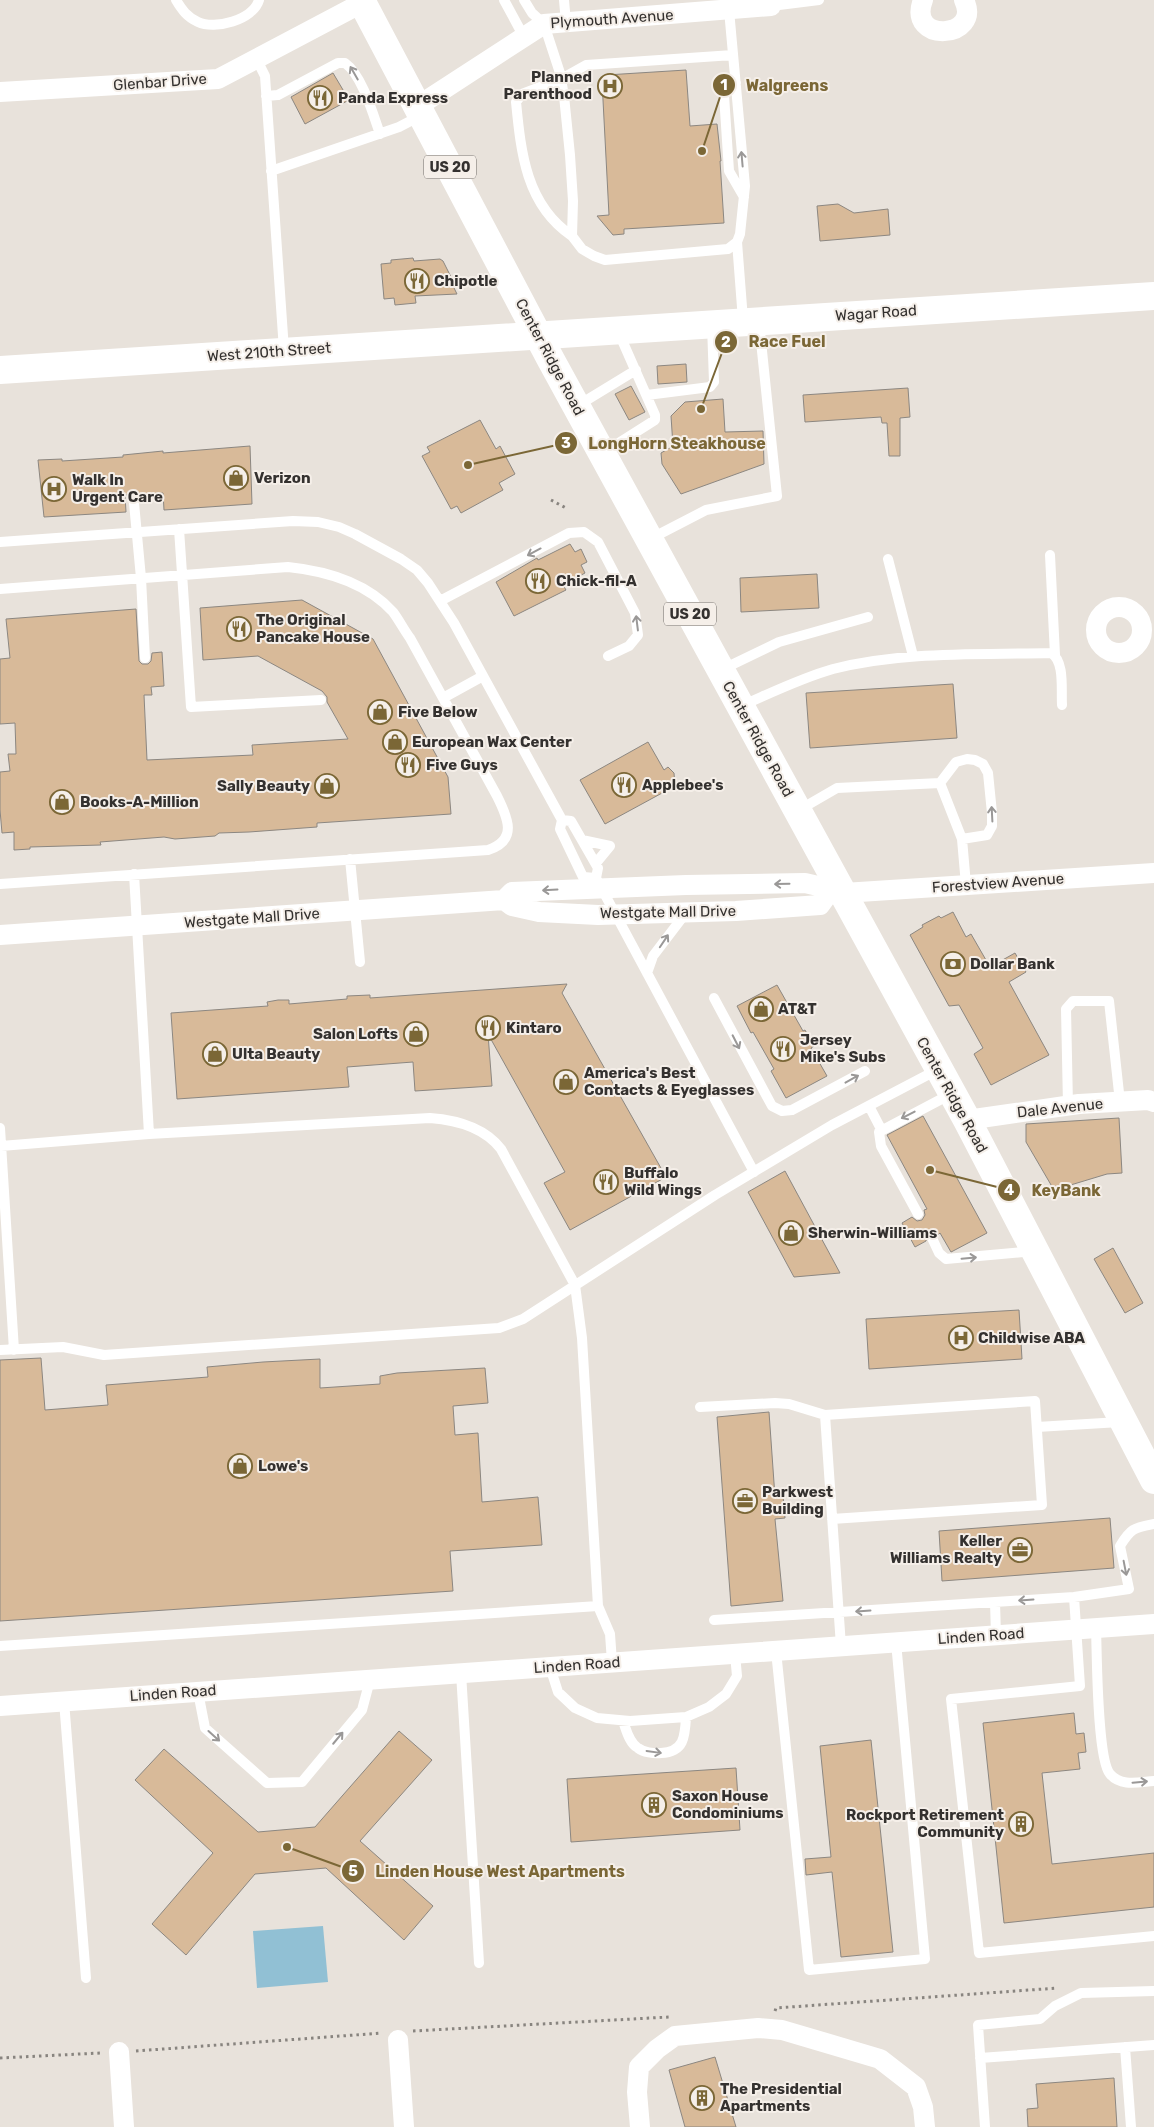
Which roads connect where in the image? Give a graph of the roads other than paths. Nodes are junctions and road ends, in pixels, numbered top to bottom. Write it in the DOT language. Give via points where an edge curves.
graph roads {
  1 [pos="176,0"];
  2 [pos="259,0"];
  3 [pos="504,0"];
  4 [pos="524,0"];
  5 [pos="564,0"];
  6 [pos="819,0"];
  7 [pos="923,0"];
  8 [pos="964,0"];
  9 [pos="363,1"];
  10 [pos="776,4"];
  11 [pos="730,10"];
  12 [pos="566,23"];
  13 [pos="544,24"];
  14 [pos="524,37"];
  15 [pos="733,55"];
  16 [pos="256,58"];
  17 [pos="561,78"];
  18 [pos="736,83"];
  19 [pos="0,92"];
  20 [pos="266,96"];
  21 [pos="420,110"];
  22 [pos="380,134"];
  23 [pos="272,171"];
  24 [pos="744,196"];
  25 [pos="572,236"];
  26 [pos="737,242"];
  27 [pos="1154,296"];
  28 [pos="751,321"];
  29 [pos="712,324"];
  30 [pos="618,330"];
  31 [pos="537,335"];
  32 [pos="284,352"];
  33 [pos="0,370"];
  34 [pos="636,370"];
  35 [pos="647,395"];
  36 [pos="576,407"];
  37 [pos="602,453"];
  38 [pos="134,503"];
  39 [pos="179,529"];
  40 [pos="136,532"];
  41 [pos="649,540"];
  42 [pos="0,542"];
  43 [pos="1050,555"];
  44 [pos="888,559"];
  45 [pos="182,574"];
  46 [pos="141,578"];
  47 [pos="0,589"];
  48 [pos="440,600"];
  49 [pos="868,617"];
  50 [pos="1055,655"];
  51 [pos="608,656"];
  52 [pos="913,656"];
  53 [pos="145,658"];
  54 [pos="720,671"];
  55 [pos="483,676"];
  56 [pos="443,698"];
  57 [pos="321,700"];
  58 [pos="1062,705"];
  59 [pos="740,706"];
  60 [pos="940,782"];
  61 [pos="797,811"];
  62 [pos="562,820"];
  63 [pos="962,838"];
  64 [pos="582,840"];
  65 [pos="350,859"];
  66 [pos="596,863"];
  67 [pos="1154,873"];
  68 [pos="134,874"];
  69 [pos="599,882"];
  70 [pos="0,884"];
  71 [pos="966,886"];
  72 [pos="835,894"];
  73 [pos="504,900"];
  74 [pos="354,910"];
  75 [pos="686,912"];
  76 [pos="615,914"];
  77 [pos="136,926"];
  78 [pos="0,935"];
  79 [pos="360,962"];
  80 [pos="647,973"];
  81 [pos="714,998"];
  82 [pos="938,1069"];
  83 [pos="865,1071"];
  84 [pos="952,1093"];
  85 [pos="1120,1102"];
  86 [pos="1154,1102"];
  87 [pos="1068,1105"];
  88 [pos="869,1106"];
  89 [pos="967,1120"];
  90 [pos="0,1128"];
  91 [pos="881,1129"];
  92 [pos="149,1134"];
  93 [pos="1,1146"];
  94 [pos="754,1172"];
  95 [pos="918,1214"];
  96 [pos="3,1215"];
  97 [pos="932,1238"];
  98 [pos="1034,1251"];
  99 [pos="575,1285"];
  100 [pos="0,1350"];
  101 [pos="14,1350"];
  102 [pos="700,1407"];
  103 [pos="824,1415"];
  104 [pos="1123,1422"];
  105 [pos="1037,1428"];
  106 [pos="1154,1480"];
  107 [pos="832,1519"];
  108 [pos="1154,1524"];
  109 [pos="1074,1597"];
  110 [pos="995,1602"];
  111 [pos="598,1606"];
  112 [pos="839,1612"];
  113 [pos="714,1620"];
  114 [pos="1154,1624"];
  115 [pos="1086,1629"];
  116 [pos="996,1635"];
  117 [pos="896,1642"];
  118 [pos="0,1646"];
  119 [pos="841,1646"];
  120 [pos="776,1651"];
  121 [pos="735,1654"];
  122 [pos="612,1662"];
  123 [pos="550,1667"];
  124 [pos="461,1673"];
  125 [pos="370,1680"];
  126 [pos="198,1692"];
  127 [pos="64,1701"];
  128 [pos="0,1706"];
  129 [pos="686,1717"];
  130 [pos="623,1721"];
  131 [pos="1154,1781"];
  132 [pos="1154,1936"];
  133 [pos="479,1963"];
  134 [pos="86,1978"];
  135 [pos="1154,1991"];
  136 [pos="398,2036"];
  137 [pos="1154,2045"];
  138 [pos="1124,2047"];
  139 [pos="119,2052"];
  140 [pos="980,2058"];
  141 [pos="124,2127"];
  142 [pos="404,2127"];
  143 [pos="640,2127"];
  144 [pos="925,2127"];
  145 [pos="984,2127"];
  146 [pos="1131,2127"];
  1 -- 2 [label="lane" via="184,13 200,23 225,24 246,17"];
  3 -- 14 [label="lane"];
  4 -- 13 [label="lane"];
  5 -- 12 [label="lane"];
  6 -- 10 [label="lane"];
  7 -- 8 [label="street" via="920,8 927,25 936,31 946,32 961,25 966,15"];
  9 -- 16 [label="street, Glenbar Drive"];
  9 -- 21 [label="main road, Center Ridge Road / US 20"];
  10 -- 11 [label="street, Plymouth Avenue"];
  11 -- 12 [label="street, Plymouth Avenue"];
  11 -- 15 [label="lane"];
  12 -- 13 [label="street, Plymouth Avenue"];
  13 -- 14 [label="street, Plymouth Avenue"];
  13 -- 17 [label="lane"];
  14 -- 21 [label="street, Plymouth Avenue"];
  15 -- 17 [label="lane" via="586,65"];
  15 -- 18 [label="lane"];
  16 -- 19 [label="street, Glenbar Drive" via="218,79"];
  16 -- 20 [label="lane" via="265,76"];
  17 -- 25 [label="lane" via="570,154"];
  17 -- 25 [label="lane" via="522,94 516,102 525,166 535,195 549,217"];
  24 -- 18 [label="lane, one-way"];
  18 -- 24 [label="lane" via="724,95 729,171"];
  22 -- 20 [label="lane, one-way" via="351,67 345,63 338,63 278,95"];
  20 -- 23 [label="lane"];
  21 -- 22 [label="lane" via="398,127"];
  21 -- 31 [label="main road, Center Ridge Road / US 20"];
  22 -- 23 [label="lane"];
  23 -- 32 [label="lane"];
  24 -- 26 [label="lane"];
  25 -- 26 [label="lane" via="582,249 605,260 728,249"];
  26 -- 28 [label="lane"];
  27 -- 28 [label="main road, Wagar Road"];
  28 -- 29 [label="main road, Wagar Road"];
  28 -- 41 [label="lane" via="777,496 706,510"];
  29 -- 30 [label="main road, Wagar Road"];
  29 -- 35 [label="lane" via="714,382 710,387"];
  30 -- 31 [label="main road, Wagar Road"];
  30 -- 34 [label="lane"];
  31 -- 32 [label="main road, West 210th Street"];
  31 -- 36 [label="main road, Center Ridge Road / US 20"];
  32 -- 33 [label="main road, West 210th Street"];
  34 -- 35 [label="lane"];
  34 -- 36 [label="lane"];
  35 -- 37 [label="lane" via="655,420"];
  36 -- 37 [label="main road, Center Ridge Road / US 20"];
  37 -- 41 [label="main road, Center Ridge Road / US 20"];
  38 -- 40 [label="lane"];
  39 -- 40 [label="lane"];
  39 -- 45 [label="lane"];
  39 -- 48 [label="lane" via="292,521 339,527 376,544 417,570"];
  40 -- 42 [label="lane"];
  40 -- 46 [label="lane"];
  41 -- 54 [label="main road, Center Ridge Road / US 20"];
  43 -- 50 [label="lane"];
  44 -- 52 [label="lane"];
  45 -- 46 [label="lane"];
  45 -- 56 [label="lane" via="288,567 311,569 360,586 394,613"];
  45 -- 57 [label="lane" via="191,708"];
  46 -- 47 [label="lane"];
  46 -- 53 [label="lane"];
  51 -- 48 [label="lane, one-way" via="629,646 638,635 635,612 598,542 584,532 569,533"];
  48 -- 55 [label="lane"];
  49 -- 54 [label="lane" via="779,642"];
  50 -- 52 [label="lane"];
  50 -- 58 [label="lane" via="1059,663"];
  52 -- 59 [label="lane" via="834,669"];
  54 -- 59 [label="main road, Center Ridge Road / US 20"];
  55 -- 56 [label="lane"];
  55 -- 62 [label="lane"];
  56 -- 65 [label="lane" via="506,814 508,829 505,839 488,850"];
  59 -- 61 [label="main road, Center Ridge Road / US 20"];
  60 -- 61 [label="lane" via="838,788"];
  60 -- 63 [label="lane"];
  63 -- 60 [label="lane, one-way" via="987,835 992,826 988,772 983,764 974,760 956,762"];
  61 -- 72 [label="main road, Center Ridge Road / US 20"];
  62 -- 64 [label="lane" via="572,821"];
  62 -- 69 [label="lane" via="560,829 583,877"];
  63 -- 71 [label="lane"];
  64 -- 66 [label="lane"];
  64 -- 66 [label="lane" via="610,846"];
  65 -- 68 [label="lane"];
  65 -- 74 [label="lane"];
  66 -- 69 [label="lane"];
  67 -- 71 [label="street, Forestview Avenue"];
  68 -- 70 [label="lane"];
  68 -- 77 [label="lane"];
  72 -- 69 [label="street, Westgate Mall Drive, one-way" via="805,884"];
  69 -- 73 [label="street, Westgate Mall Drive, one-way" via="512,892"];
  69 -- 76 [label="lane"];
  71 -- 72 [label="street, Forestview Avenue"];
  72 -- 75 [label="street, Westgate Mall Drive" via="820,905"];
  72 -- 82 [label="main road, Center Ridge Road / US 20"];
  73 -- 74 [label="street, Westgate Mall Drive"];
  73 -- 76 [label="street, Westgate Mall Drive" via="512,906 539,912"];
  74 -- 77 [label="street, Westgate Mall Drive"];
  74 -- 79 [label="lane"];
  75 -- 76 [label="street, Westgate Mall Drive"];
  80 -- 75 [label="lane, one-way" via="653,956"];
  76 -- 80 [label="lane"];
  77 -- 78 [label="street, Westgate Mall Drive"];
  77 -- 92 [label="lane"];
  80 -- 94 [label="lane"];
  81 -- 83 [label="lane, one-way" via="772,1106 782,1111 792,1110"];
  82 -- 84 [label="main road, Center Ridge Road / US 20"];
  82 -- 88 [label="lane"];
  84 -- 89 [label="main road, Center Ridge Road / US 20"];
  84 -- 91 [label="lane, one-way"];
  85 -- 86 [label="street, Dale Avenue"];
  85 -- 87 [label="street, Dale Avenue"];
  85 -- 87 [label="lane" via="1109,1001 1073,1001 1066,1009"];
  87 -- 89 [label="street, Dale Avenue"];
  88 -- 91 [label="lane"];
  88 -- 94 [label="lane"];
  89 -- 98 [label="main road, Center Ridge Road / US 20"];
  90 -- 93 [label="lane"];
  91 -- 95 [label="lane" via="878,1136 880,1146"];
  92 -- 93 [label="lane"];
  92 -- 99 [label="lane" via="430,1118 471,1127 484,1132 501,1150"];
  93 -- 96 [label="lane"];
  94 -- 99 [label="lane"];
  96 -- 101 [label="lane"];
  97 -- 98 [label="lane, one-way" via="946,1259"];
  98 -- 104 [label="main road, Center Ridge Road / US 20"];
  99 -- 101 [label="lane" via="523,1319 499,1328 104,1355 63,1347"];
  99 -- 111 [label="lane" via="582,1338"];
  100 -- 101 [label="lane"];
  102 -- 103 [label="lane" via="775,1403"];
  103 -- 105 [label="lane" via="1034,1401"];
  103 -- 107 [label="lane"];
  104 -- 105 [label="lane"];
  104 -- 106 [label="main road, Center Ridge Road / US 20"];
  105 -- 107 [label="lane" via="1042,1505"];
  107 -- 112 [label="lane"];
  108 -- 109 [label="lane, one-way" via="1135,1528 1120,1546 1129,1589"];
  109 -- 110 [label="lane, one-way"];
  109 -- 115 [label="lane"];
  110 -- 112 [label="lane, one-way"];
  110 -- 116 [label="lane"];
  111 -- 118 [label="lane"];
  111 -- 122 [label="lane" via="610,1634"];
  112 -- 113 [label="lane"];
  112 -- 119 [label="lane"];
  114 -- 115 [label="street, Linden Road"];
  115 -- 116 [label="street, Linden Road"];
  115 -- 131 [label="lane, one-way" via="1102,1753 1110,1774 1124,1783"];
  115 -- 132 [label="lane" via="1080,1686 951,1699 979,1953"];
  116 -- 117 [label="street, Linden Road"];
  117 -- 119 [label="street, Linden Road"];
  117 -- 120 [label="lane" via="925,1959 809,1970"];
  119 -- 120 [label="street, Linden Road"];
  120 -- 121 [label="street, Linden Road"];
  121 -- 122 [label="street, Linden Road"];
  121 -- 129 [label="lane" via="737,1676 726,1694 709,1707"];
  122 -- 123 [label="street, Linden Road"];
  123 -- 124 [label="street, Linden Road"];
  123 -- 130 [label="lane" via="558,1692 575,1708 597,1718"];
  124 -- 125 [label="street, Linden Road"];
  124 -- 133 [label="lane"];
  125 -- 126 [label="street, Linden Road"];
  126 -- 125 [label="lane, one-way" via="205,1728 267,1783 302,1782 362,1710"];
  126 -- 127 [label="street, Linden Road"];
  127 -- 128 [label="street, Linden Road"];
  127 -- 134 [label="lane"];
  129 -- 130 [label="lane"];
  130 -- 129 [label="lane, one-way" via="631,1742 656,1754 672,1752 680,1745 685,1734"];
  135 -- 140 [label="lane" via="1080,1993 1055,2006 1040,2019 978,2025"];
  136 -- 142 [label="street"];
  137 -- 138 [label="lane"];
  138 -- 140 [label="lane"];
  138 -- 146 [label="lane"];
  139 -- 141 [label="street"];
  140 -- 145 [label="lane"];
  143 -- 144 [label="street" via="639,2067 657,2049 675,2036 758,2028 782,2030 880,2059 916,2086"];
}
